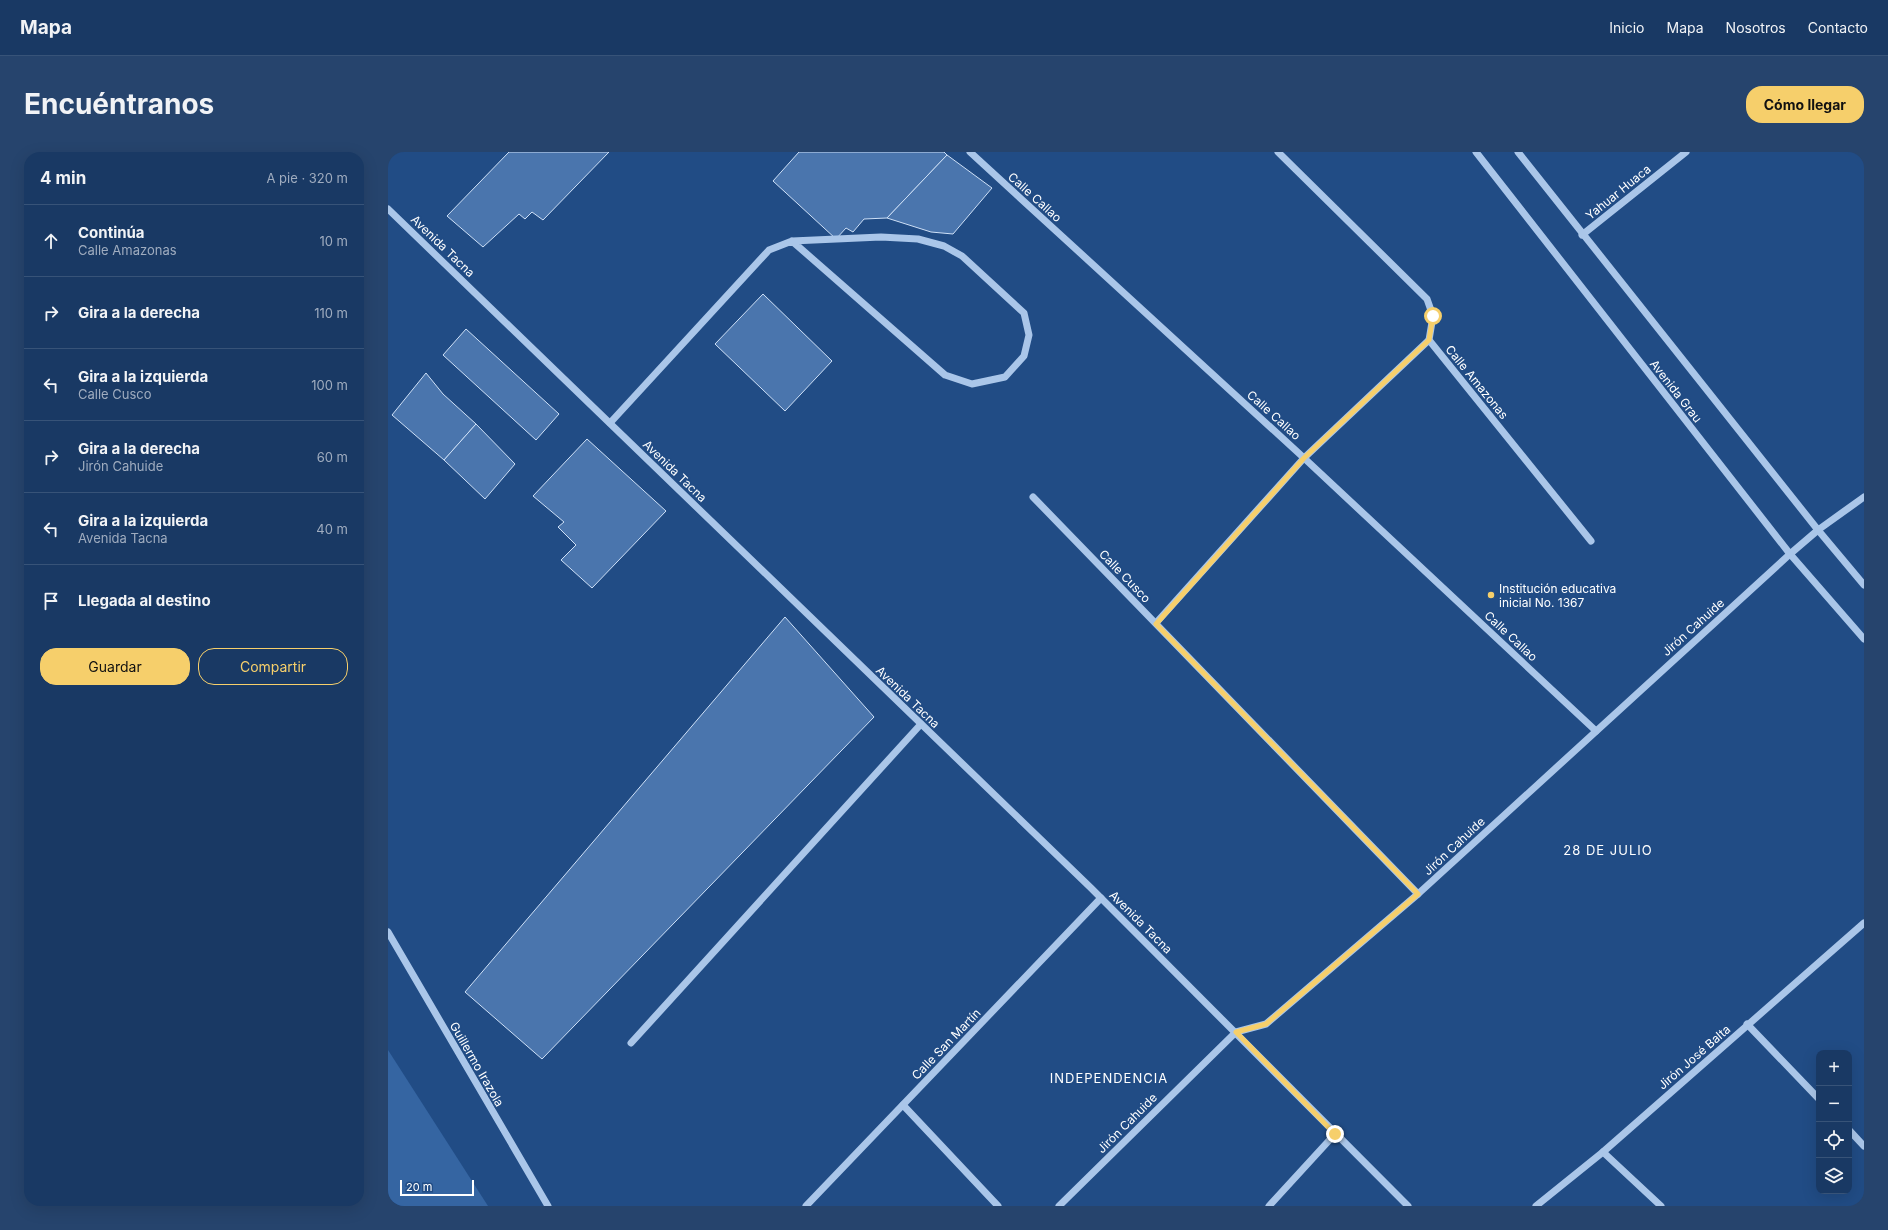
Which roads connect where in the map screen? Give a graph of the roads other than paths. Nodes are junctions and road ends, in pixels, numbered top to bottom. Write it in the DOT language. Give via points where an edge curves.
graph roads {
  1 [pos="970,152"];
  2 [pos="1278,152"];
  3 [pos="1476,152"];
  4 [pos="1518,152"];
  5 [pos="1686,152"];
  6 [pos="388,209"];
  7 [pos="1582,235"];
  8 [pos="792,241"];
  9 [pos="1429,340"];
  10 [pos="610,423"];
  11 [pos="1304,458"];
  12 [pos="1032,497"];
  13 [pos="1864,497"];
  14 [pos="1818,530"];
  15 [pos="1591,541"];
  16 [pos="1790,554"];
  17 [pos="1864,585"];
  18 [pos="1156,624"];
  19 [pos="1864,639"];
  20 [pos="920,724"];
  21 [pos="1596,731"];
  22 [pos="1418,894"];
  23 [pos="1101,898"];
  24 [pos="1864,922"];
  25 [pos="388,932"];
  26 [pos="1747,1024"];
  27 [pos="1236,1032"];
  28 [pos="631,1043"];
  29 [pos="1816,1096"];
  30 [pos="903,1105"];
  31 [pos="1852,1133"];
  32 [pos="1335,1134"];
  33 [pos="1864,1146"];
  34 [pos="1603,1152"];
  35 [pos="548,1206"];
  36 [pos="806,1206"];
  37 [pos="998,1206"];
  38 [pos="1059,1206"];
  39 [pos="1269,1206"];
  40 [pos="1408,1206"];
  41 [pos="1536,1206"];
  42 [pos="1660,1206"];
  1 -- 11 [label="street, Calle Callao"];
  2 -- 9 [label="street, Calle Amazonas" via="1427,299 1433,316"];
  3 -- 16 [label="street, Avenida Grau"];
  4 -- 7 [label="street, Avenida Grau"];
  5 -- 7 [label="street, Yahuar Huaca"];
  6 -- 10 [label="street, Avenida Tacna"];
  7 -- 14 [label="street, Avenida Grau"];
  8 -- 8 [label="street" via="881,237 918,239 944,246 962,256 1024,313 1029,335 1024,356 1005,377 972,384 945,375"];
  8 -- 10 [label="street" via="768,250"];
  9 -- 11 [label="street"];
  9 -- 15 [label="street, Calle Amazonas"];
  10 -- 20 [label="street, Avenida Tacna"];
  11 -- 18 [label="street"];
  11 -- 21 [label="street, Calle Callao"];
  12 -- 18 [label="street, Calle Cusco"];
  13 -- 14 [label="street, Jirón Cahuide"];
  14 -- 16 [label="street, Jirón Cahuide"];
  14 -- 17 [label="street, Avenida Grau"];
  16 -- 19 [label="street, Avenida Grau"];
  16 -- 21 [label="street, Jirón Cahuide"];
  18 -- 22 [label="street, Calle Cusco"];
  20 -- 23 [label="street, Avenida Tacna"];
  20 -- 28 [label="street"];
  21 -- 22 [label="street, Jirón Cahuide"];
  22 -- 27 [label="street, Jirón Cahuide" via="1266,1024"];
  23 -- 27 [label="street, Avenida Tacna"];
  23 -- 30 [label="street, Calle San Martín"];
  24 -- 26 [label="street, Jirón José Balta"];
  25 -- 35 [label="street, Guillermo Irazola"];
  26 -- 29 [label="street"];
  26 -- 34 [label="street, Jirón José Balta"];
  27 -- 32 [label="street, Avenida Tacna"];
  27 -- 38 [label="street, Jirón Cahuide"];
  30 -- 36 [label="street, Calle San Martín"];
  30 -- 37 [label="street"];
  31 -- 33 [label="street"];
  32 -- 39 [label="street"];
  32 -- 40 [label="street, Avenida Tacna"];
  34 -- 41 [label="street, Jirón José Balta"];
  34 -- 42 [label="street"];
}
